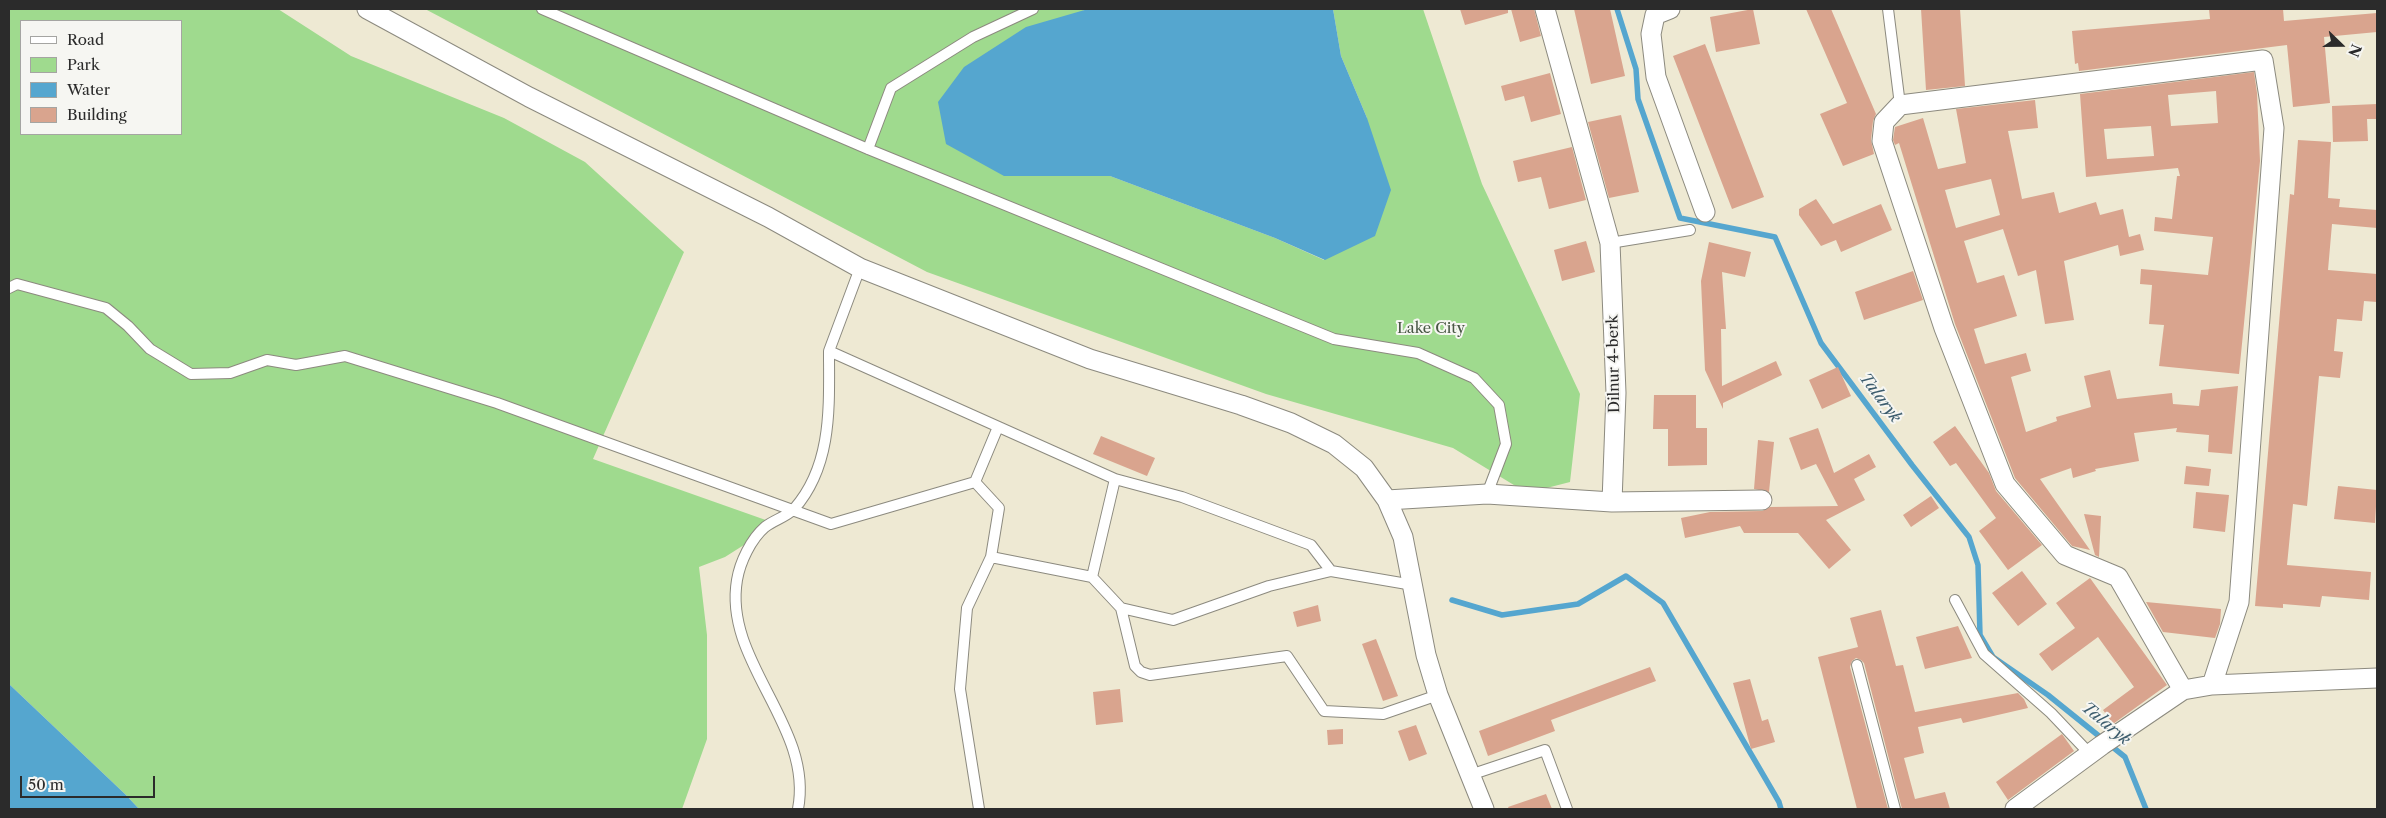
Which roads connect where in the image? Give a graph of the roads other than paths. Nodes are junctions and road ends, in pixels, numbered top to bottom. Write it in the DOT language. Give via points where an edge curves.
graph roads {
  1 [pos="367,9"];
  2 [pos="542,9"];
  3 [pos="1033,9"];
  4 [pos="1545,9"];
  5 [pos="1670,9"];
  6 [pos="1888,9"];
  7 [pos="1900,106"];
  8 [pos="868,149"];
  9 [pos="1705,212"];
  10 [pos="1690,230"];
  11 [pos="1610,243"];
  12 [pos="860,268"];
  13 [pos="9,288"];
  14 [pos="830,351"];
  15 [pos="998,427"];
  16 [pos="1115,479"];
  17 [pos="975,482"];
  18 [pos="1487,494"];
  19 [pos="1387,500"];
  20 [pos="1762,500"];
  21 [pos="1612,502"];
  22 [pos="793,510"];
  23 [pos="991,557"];
  24 [pos="1331,571"];
  25 [pos="1092,577"];
  26 [pos="1413,586"];
  27 [pos="1955,600"];
  28 [pos="1120,608"];
  29 [pos="1857,665"];
  30 [pos="2377,678"];
  31 [pos="2212,685"];
  32 [pos="2183,690"];
  33 [pos="1438,695"];
  34 [pos="2102,745"];
  35 [pos="1470,774"];
  36 [pos="798,809"];
  37 [pos="979,809"];
  38 [pos="1484,809"];
  39 [pos="1567,809"];
  40 [pos="1895,809"];
  41 [pos="2015,809"];
  1 -- 12 [label="street" via="529,97 768,217"];
  2 -- 8 [label="lane"];
  3 -- 8 [label="lane" via="973,37 891,88"];
  4 -- 11 [label="street, Dilnur 4-berk"];
  5 -- 9 [label="street" via="1655,15 1651,34 1656,77"];
  6 -- 7 [label="lane"];
  7 -- 31 [label="street" via="2263,60 2274,128 2238,602"];
  7 -- 32 [label="street" via="1884,122 1882,141 1944,328 2006,484 2065,555 2118,577"];
  8 -- 18 [label="lane" via="1334,338 1418,353 1474,378 1499,405 1506,444"];
  10 -- 11 [label="lane"];
  11 -- 21 [label="street, Dilnur 4-berk" via="1616,393"];
  12 -- 14 [label="lane"];
  12 -- 19 [label="street" via="1090,359 1291,423 1334,444 1364,468"];
  13 -- 22 [label="lane" via="17,284 106,308 150,349 191,374 230,373 267,360 296,365 345,356 497,403"];
  14 -- 15 [label="lane"];
  14 -- 22 [label="lane" via="829,428 814,480"];
  15 -- 16 [label="lane"];
  15 -- 17 [label="lane"];
  16 -- 24 [label="lane" via="1182,496 1311,545"];
  16 -- 25 [label="lane"];
  17 -- 22 [label="lane" via="831,524"];
  17 -- 23 [label="lane" via="999,508"];
  18 -- 19 [label="street"];
  18 -- 21 [label="street"];
  19 -- 26 [label="street" via="1403,537"];
  20 -- 21 [label="street"];
  22 -- 36 [label="lane" via="765,528 748,549 737,580 737,622 756,670 788,733 797,763 801,794"];
  23 -- 25 [label="lane"];
  23 -- 37 [label="lane" via="967,608 960,689"];
  24 -- 26 [label="lane"];
  24 -- 28 [label="lane" via="1268,586 1173,620"];
  25 -- 28 [label="lane"];
  26 -- 33 [label="street" via="1426,655"];
  27 -- 34 [label="lane" via="1984,654 2051,713"];
  28 -- 33 [label="lane" via="1131,658 1141,672 1150,675 1287,656 1324,711 1383,714"];
  29 -- 40 [label="lane"];
  30 -- 31 [label="street"];
  31 -- 32 [label="street"];
  32 -- 34 [label="street"];
  33 -- 35 [label="street"];
  34 -- 41 [label="street"];
  35 -- 38 [label="street"];
  35 -- 39 [label="lane" via="1545,750"];
}
